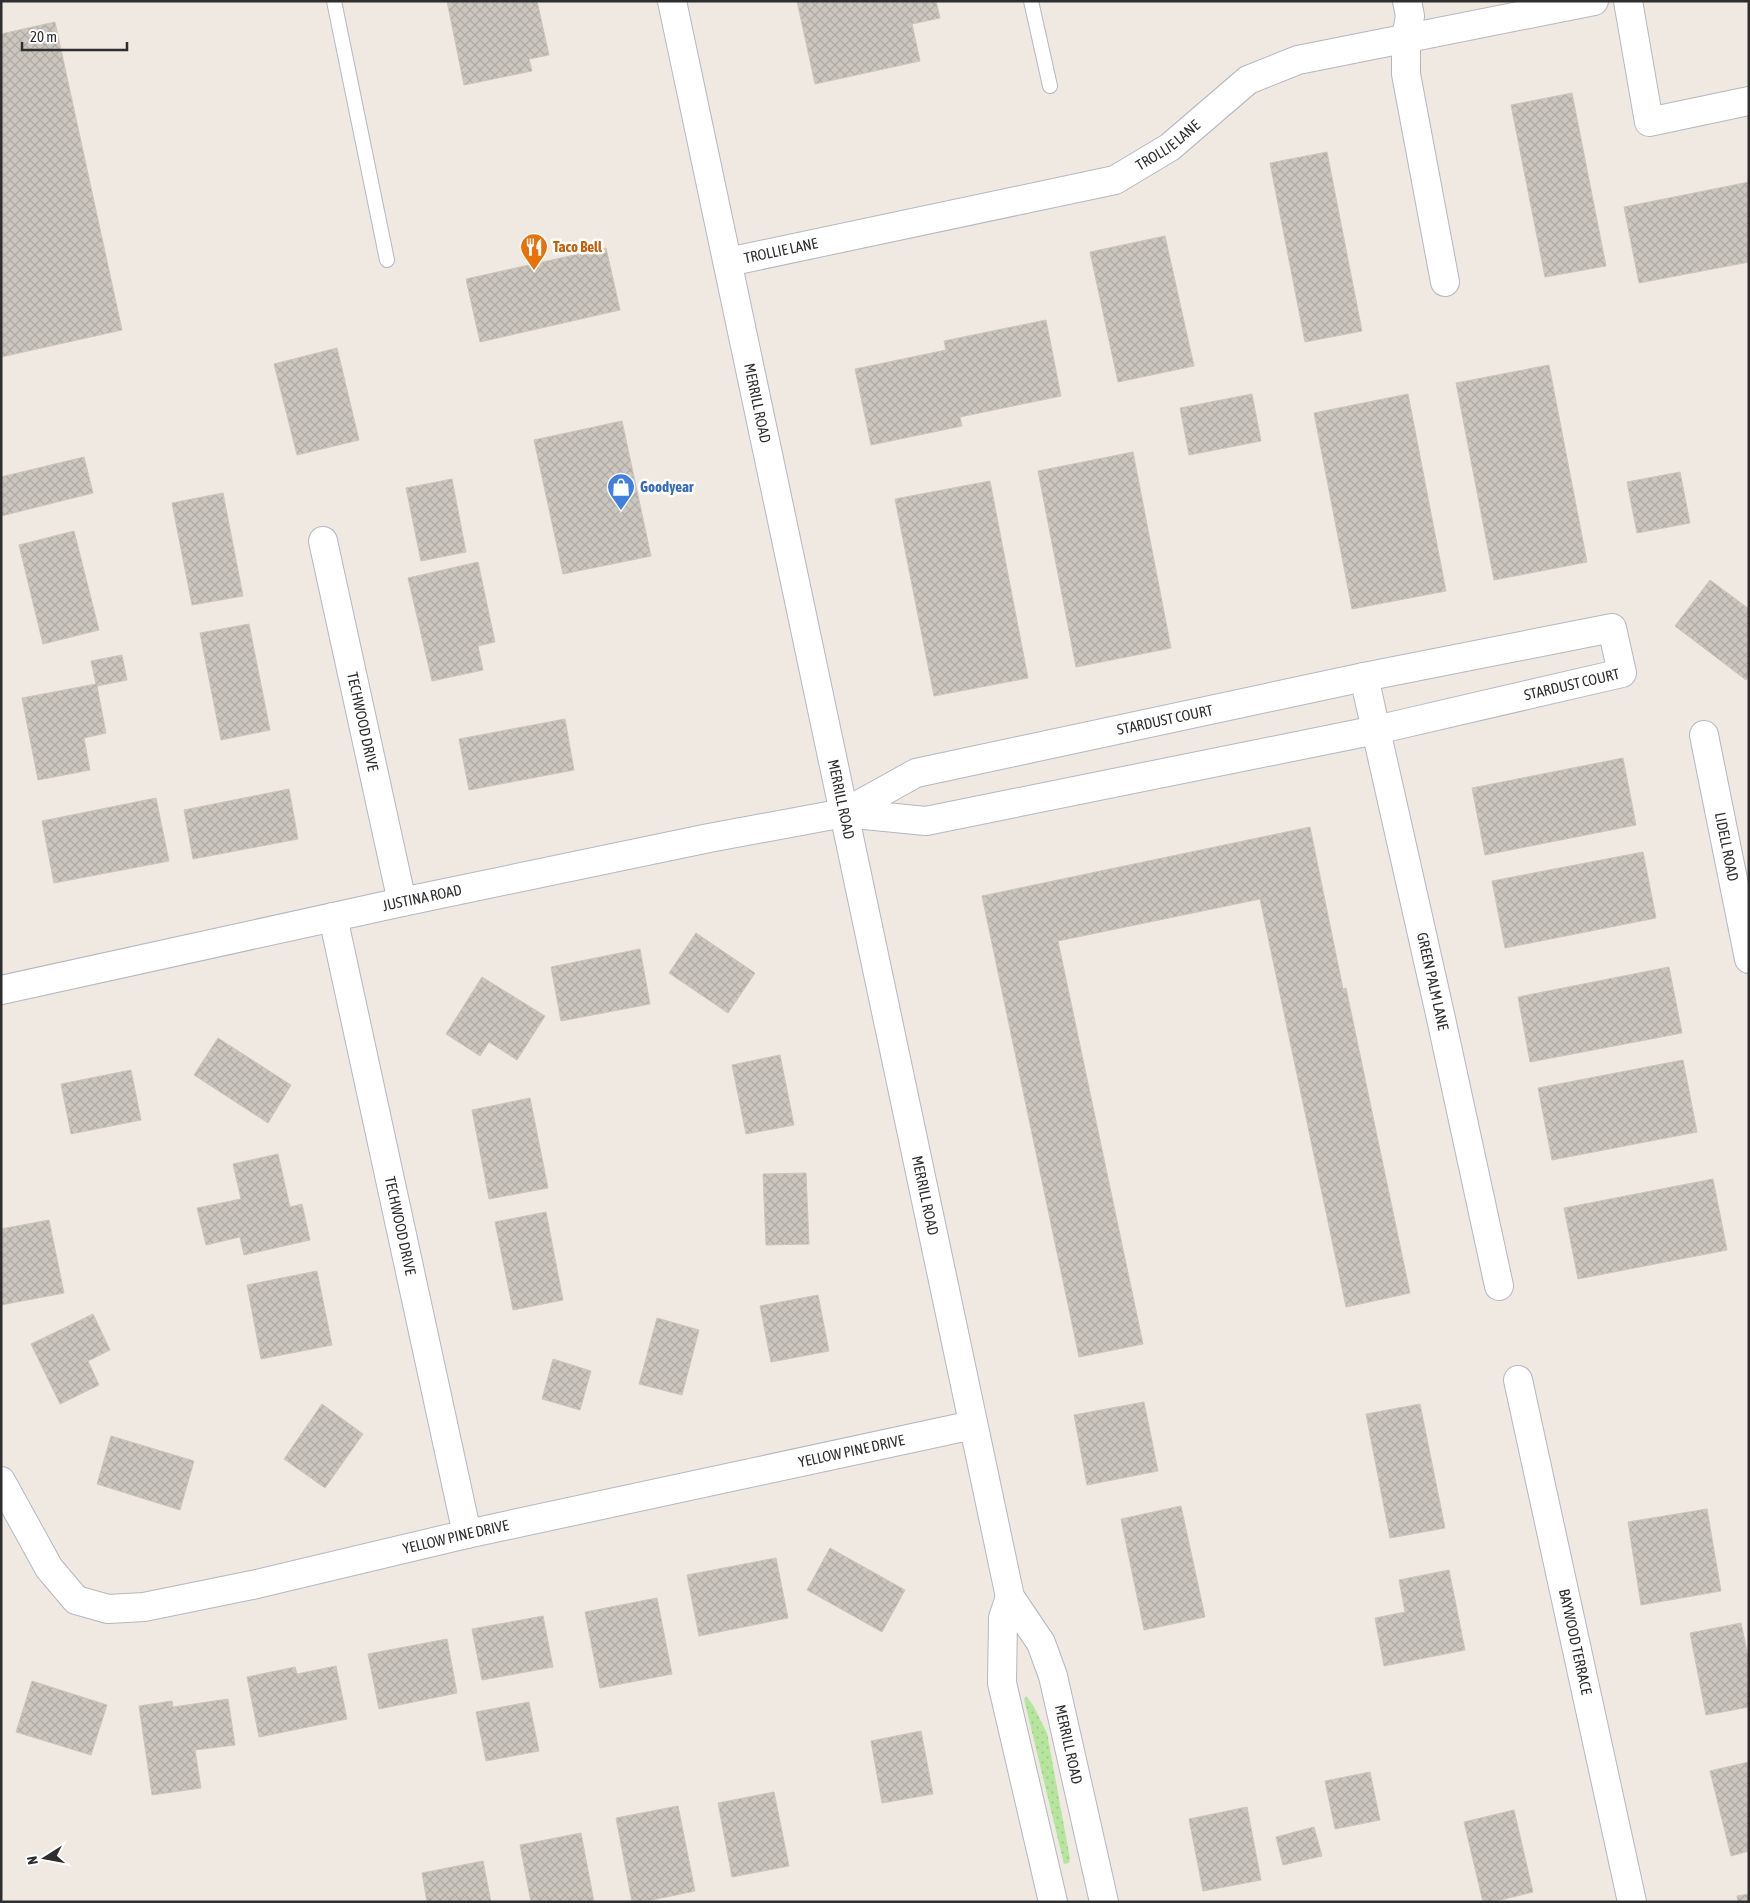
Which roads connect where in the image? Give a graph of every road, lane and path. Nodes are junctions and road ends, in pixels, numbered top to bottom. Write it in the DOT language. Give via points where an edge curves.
graph roads {
  1 [pos="334,1"];
  2 [pos="1031,1"];
  3 [pos="1407,1"];
  4 [pos="1594,1"];
  5 [pos="1628,1"];
  6 [pos="674,2"];
  7 [pos="1406,38"];
  8 [pos="1050,86"];
  9 [pos="1749,101"];
  10 [pos="387,260"];
  11 [pos="728,262"];
  12 [pos="1445,282"];
  13 [pos="323,541"];
  14 [pos="1364,677"];
  15 [pos="1376,730"];
  16 [pos="1704,735"];
  17 [pos="844,814"];
  18 [pos="402,902"];
  19 [pos="332,917"];
  20 [pos="1749,959"];
  21 [pos="1,990"];
  22 [pos="1499,1286"];
  23 [pos="1518,1380"];
  24 [pos="973,1424"];
  25 [pos="1,1481"];
  26 [pos="467,1534"];
  27 [pos="1010,1597"];
  28 [pos="1053,1902"];
  29 [pos="1104,1902"];
  30 [pos="1632,1902"];
  1 -- 10 [label="lane"];
  2 -- 8 [label="lane"];
  3 -- 7 [label="street" via="1410,16"];
  4 -- 7 [label="street, TROLLIE LANE"];
  5 -- 9 [label="street" via="1648,122"];
  6 -- 11 [label="street, MERRILL ROAD"];
  7 -- 11 [label="street, TROLLIE LANE" via="1298,60 1248,80 1170,147 1115,180"];
  7 -- 12 [label="street" via="1406,74"];
  11 -- 17 [label="street, MERRILL ROAD"];
  13 -- 18 [label="street, TECHWOOD DRIVE"];
  14 -- 15 [label="street, GREEN PALM LANE"];
  14 -- 15 [label="street, STARDUST COURT" via="1612,628 1622,673"];
  14 -- 17 [label="street, STARDUST COURT" via="916,773"];
  15 -- 17 [label="street, STARDUST COURT" via="926,821"];
  15 -- 22 [label="street, GREEN PALM LANE"];
  16 -- 20 [label="street, LIDELL ROAD"];
  17 -- 18 [label="street, JUSTINA ROAD" via="709,838"];
  17 -- 24 [label="street, MERRILL ROAD"];
  18 -- 19 [label="street, JUSTINA ROAD"];
  19 -- 21 [label="street, JUSTINA ROAD"];
  19 -- 26 [label="street, TECHWOOD DRIVE"];
  23 -- 30 [label="street, BAYWOOD TERRACE"];
  24 -- 26 [label="street, YELLOW PINE DRIVE"];
  24 -- 27 [label="street, MERRILL ROAD"];
  25 -- 26 [label="street, YELLOW PINE DRIVE" via="49,1568 76,1600 108,1609 144,1607"];
  27 -- 28 [label="street, MERRILL ROAD" via="1003,1618 1002,1683"];
  27 -- 29 [label="street, MERRILL ROAD" via="1041,1643 1053,1676"];
}
